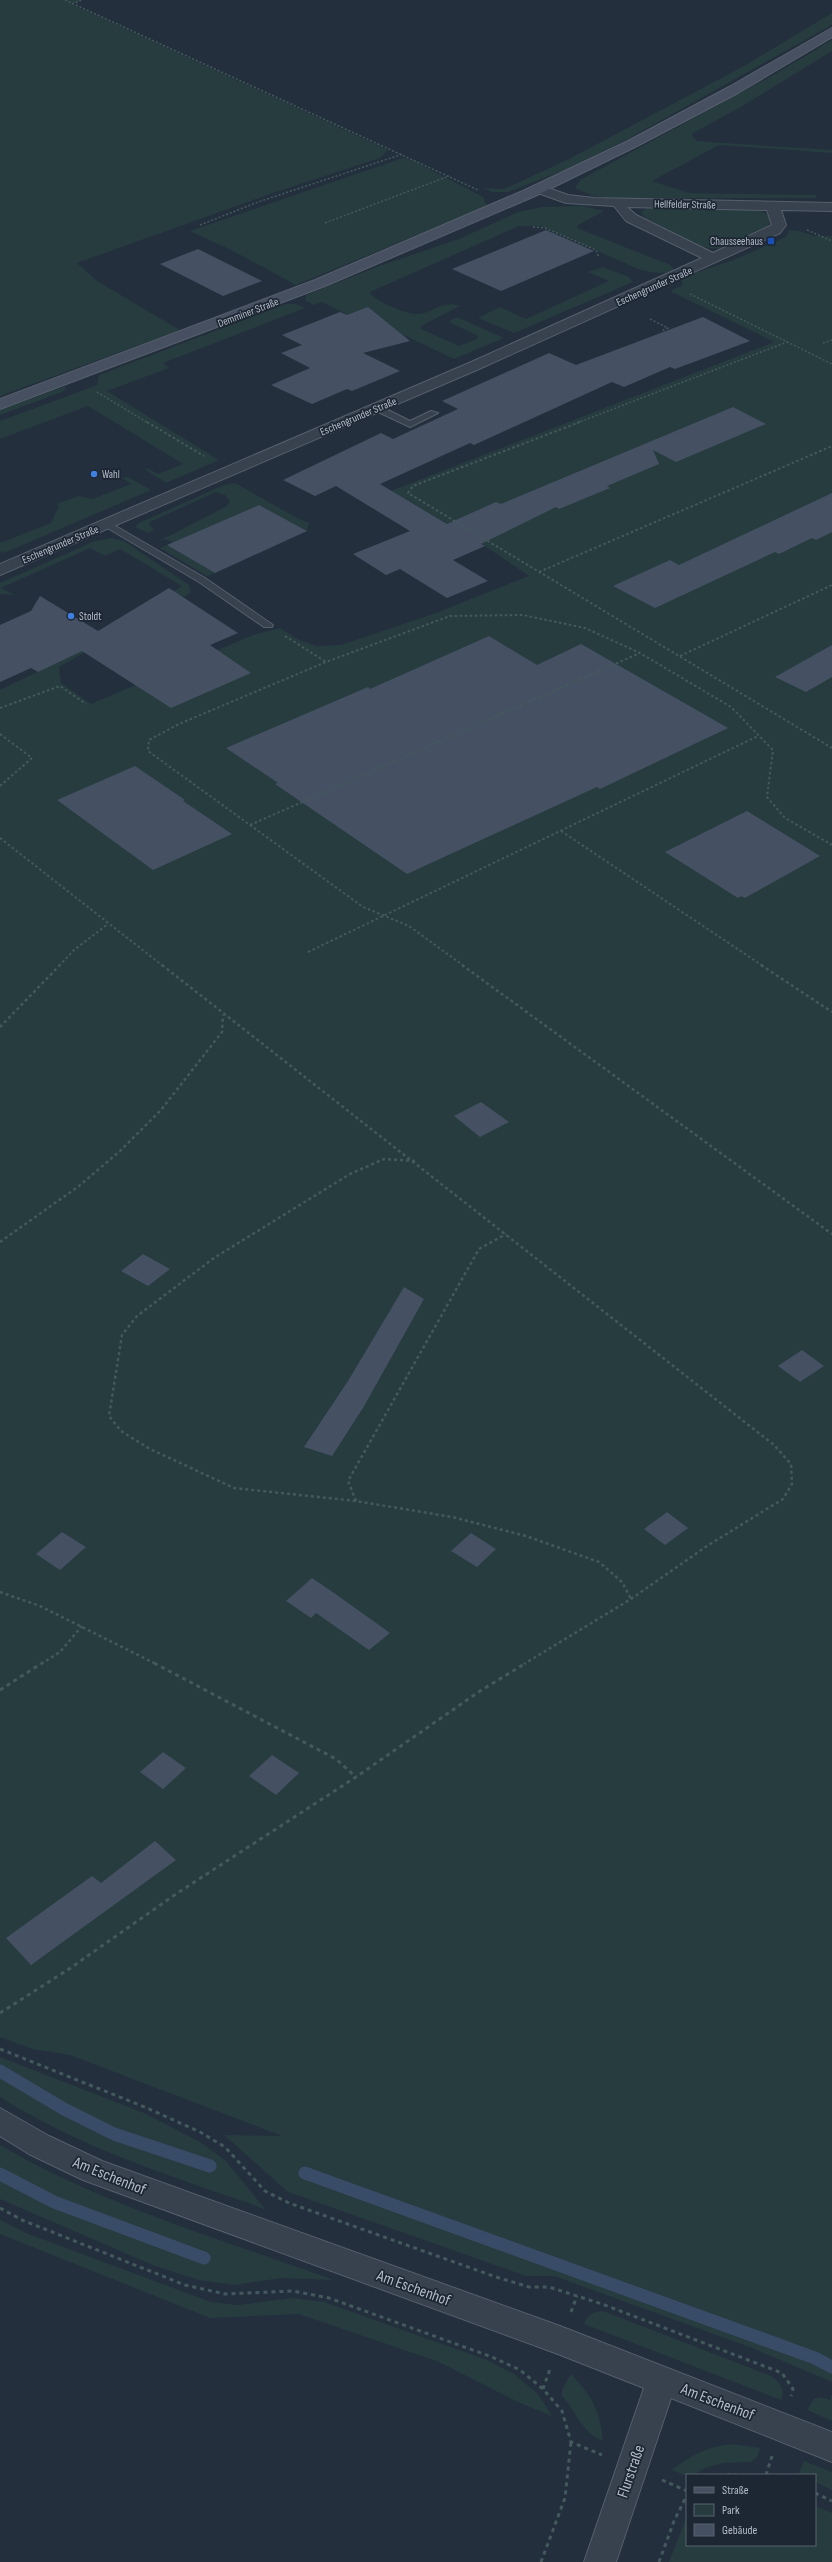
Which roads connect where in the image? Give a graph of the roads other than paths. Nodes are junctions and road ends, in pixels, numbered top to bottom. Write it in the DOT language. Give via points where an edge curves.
graph roads {
  1 [pos="832,32"];
  2 [pos="540,189"];
  3 [pos="619,204"];
  4 [pos="773,206"];
  5 [pos="832,207"];
  6 [pos="714,259"];
  7 [pos="0,404"];
  8 [pos="377,408"];
  9 [pos="434,413"];
  10 [pos="107,524"];
  11 [pos="0,570"];
  12 [pos="268,625"];
  13 [pos="0,2121"];
  14 [pos="662,2380"];
  15 [pos="832,2447"];
  16 [pos="600,2562"];
  1 -- 2 [label="main road, Demminer Straße" via="668,125"];
  2 -- 3 [label="street, Hellfelder Straße" via="575,200"];
  2 -- 7 [label="main road, Demminer Straße" via="494,211 288,296"];
  3 -- 4 [label="street, Hellfelder Straße"];
  3 -- 6 [label="street, Eschengrunder Straße" via="631,218"];
  4 -- 5 [label="street, Hellfelder Straße"];
  4 -- 6 [label="street, Eschengrunder Straße" via="778,225 775,230"];
  6 -- 8 [label="street, Eschengrunder Straße" via="657,282"];
  8 -- 9 [label="lane" via="410,424 422,422"];
  8 -- 10 [label="street, Eschengrunder Straße"];
  10 -- 11 [label="street, Eschengrunder Straße"];
  10 -- 12 [label="lane" via="202,580"];
  13 -- 14 [label="street, Am Eschenhof" via="39,2145 93,2171 560,2340"];
  14 -- 15 [label="street, Am Eschenhof"];
  14 -- 16 [label="street, Flurstraße"];
}
